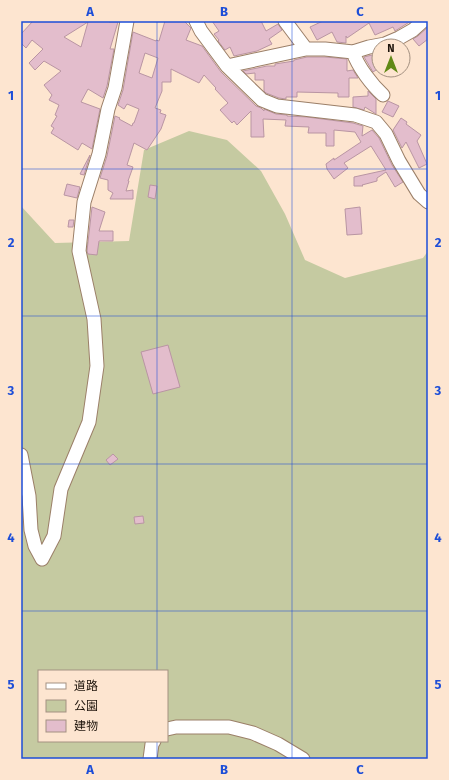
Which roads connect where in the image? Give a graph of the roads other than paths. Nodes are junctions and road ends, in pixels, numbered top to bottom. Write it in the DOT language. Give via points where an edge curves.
graph roads {
  1 [pos="127,21"];
  2 [pos="196,21"];
  3 [pos="285,21"];
  4 [pos="423,21"];
  5 [pos="306,49"];
  6 [pos="353,52"];
  7 [pos="228,66"];
  8 [pos="384,95"];
  9 [pos="428,202"];
  10 [pos="21,455"];
  11 [pos="168,729"];
  12 [pos="153,742"];
  13 [pos="150,759"];
  14 [pos="303,759"];
  1 -- 10 [label="street" via="115,88 84,202 79,251 94,319 97,366 91,412 61,489 54,536 42,559 32,535 29,496"];
  2 -- 7 [label="street"];
  3 -- 5 [label="street"];
  4 -- 6 [label="street" via="399,38"];
  5 -- 6 [label="street"];
  5 -- 7 [label="street"];
  6 -- 8 [label="street" via="355,60"];
  7 -- 9 [label="street" via="262,100 277,106 355,115 376,122 386,134 419,194"];
  11 -- 14 [label="street" via="229,727 253,733"];
  12 -- 13 [label="street"];
}
